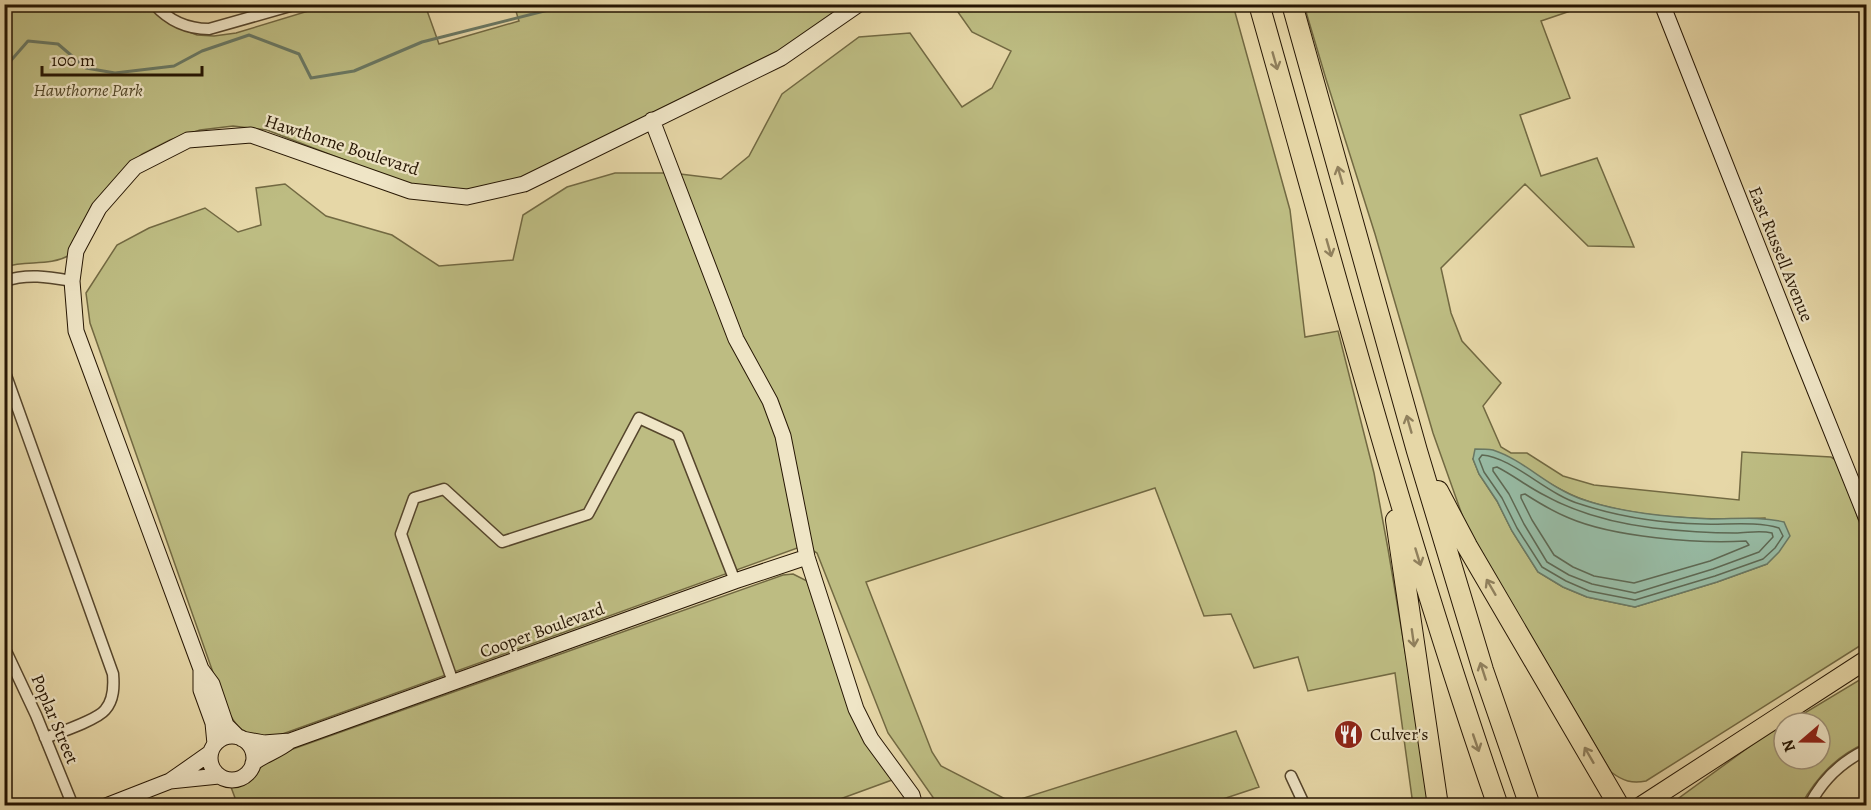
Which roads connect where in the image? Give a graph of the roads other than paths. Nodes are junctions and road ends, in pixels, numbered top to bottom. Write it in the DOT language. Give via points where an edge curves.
graph roads {
  1 [pos="154,4"];
  2 [pos="297,4"];
  3 [pos="859,4"];
  4 [pos="1260,4"];
  5 [pos="1292,4"];
  6 [pos="1662,4"];
  7 [pos="652,120"];
  8 [pos="4,280"];
  9 [pos="72,281"];
  10 [pos="4,370"];
  11 [pos="1417,451"];
  12 [pos="1387,455"];
  13 [pos="1862,492"];
  14 [pos="1866,517"];
  15 [pos="807,557"];
  16 [pos="735,581"];
  17 [pos="4,647"];
  18 [pos="1866,660"];
  19 [pos="201,669"];
  20 [pos="453,682"];
  21 [pos="45,738"];
  22 [pos="240,738"];
  23 [pos="290,741"];
  24 [pos="213,749"];
  25 [pos="1866,750"];
  26 [pos="253,764"];
  27 [pos="219,776"];
  28 [pos="1291,776"];
  29 [pos="171,781"];
  30 [pos="73,806"];
  31 [pos="106,806"];
  32 [pos="915,806"];
  33 [pos="1305,806"];
  34 [pos="1438,806"];
  35 [pos="1498,806"];
  36 [pos="1530,806"];
  37 [pos="1619,806"];
  38 [pos="1641,806"];
  39 [pos="1809,806"];
  1 -- 2 [label="street" via="194,29 210,29"];
  3 -- 7 [label="street, Hawthorne Boulevard" via="781,58"];
  4 -- 12 [label="highway, one-way"];
  11 -- 5 [label="highway, one-way"];
  6 -- 13 [label="street, East Russell Avenue"];
  7 -- 9 [label="street, Hawthorne Boulevard" via="524,184 467,196 410,190 251,135 188,140 135,167 99,208 76,252"];
  7 -- 15 [label="street" via="736,339 770,401 783,436"];
  8 -- 9 [label="street" via="42,276"];
  9 -- 19 [label="street, Hawthorne Boulevard" via="76,331"];
  10 -- 21 [label="street" via="113,674 114,690 105,711"];
  36 -- 11 [label="highway, one-way" via="1483,670"];
  37 -- 11 [label="highway, one-way" via="1467,546"];
  12 -- 34 [label="highway, one-way"];
  12 -- 35 [label="highway, one-way" via="1460,696"];
  13 -- 14 [label="street, East Russell Avenue"];
  15 -- 16 [label="street, Cooper Boulevard"];
  15 -- 32 [label="street" via="856,709 871,739 912,795"];
  16 -- 20 [label="street, Cooper Boulevard"];
  16 -- 20 [label="street" via="678,436 639,418 588,514 502,542 444,489 414,498 401,534"];
  17 -- 21 [label="street, Poplar Street"];
  18 -- 38 [label="main road"];
  19 -- 22 [label="street, Hawthorne Boulevard" via="212,684 226,725"];
  19 -- 24 [label="street, Hawthorne Boulevard" via="201,690 213,723"];
  20 -- 23 [label="street, Cooper Boulevard"];
  21 -- 30 [label="street, Poplar Street"];
  22 -- 23 [label="street, Cooper Boulevard"];
  22 -- 24 [label="street" via="226,737"];
  22 -- 26 [label="street" via="252,749"];
  23 -- 26 [label="street, Cooper Boulevard"];
  24 -- 27 [label="street" via="211,766"];
  24 -- 29 [label="street"];
  25 -- 39 [label="street" via="1839,765"];
  26 -- 27 [label="street" via="240,779 225,780"];
  27 -- 29 [label="street"];
  28 -- 33 [label="street"];
  29 -- 31 [label="street"];
}
